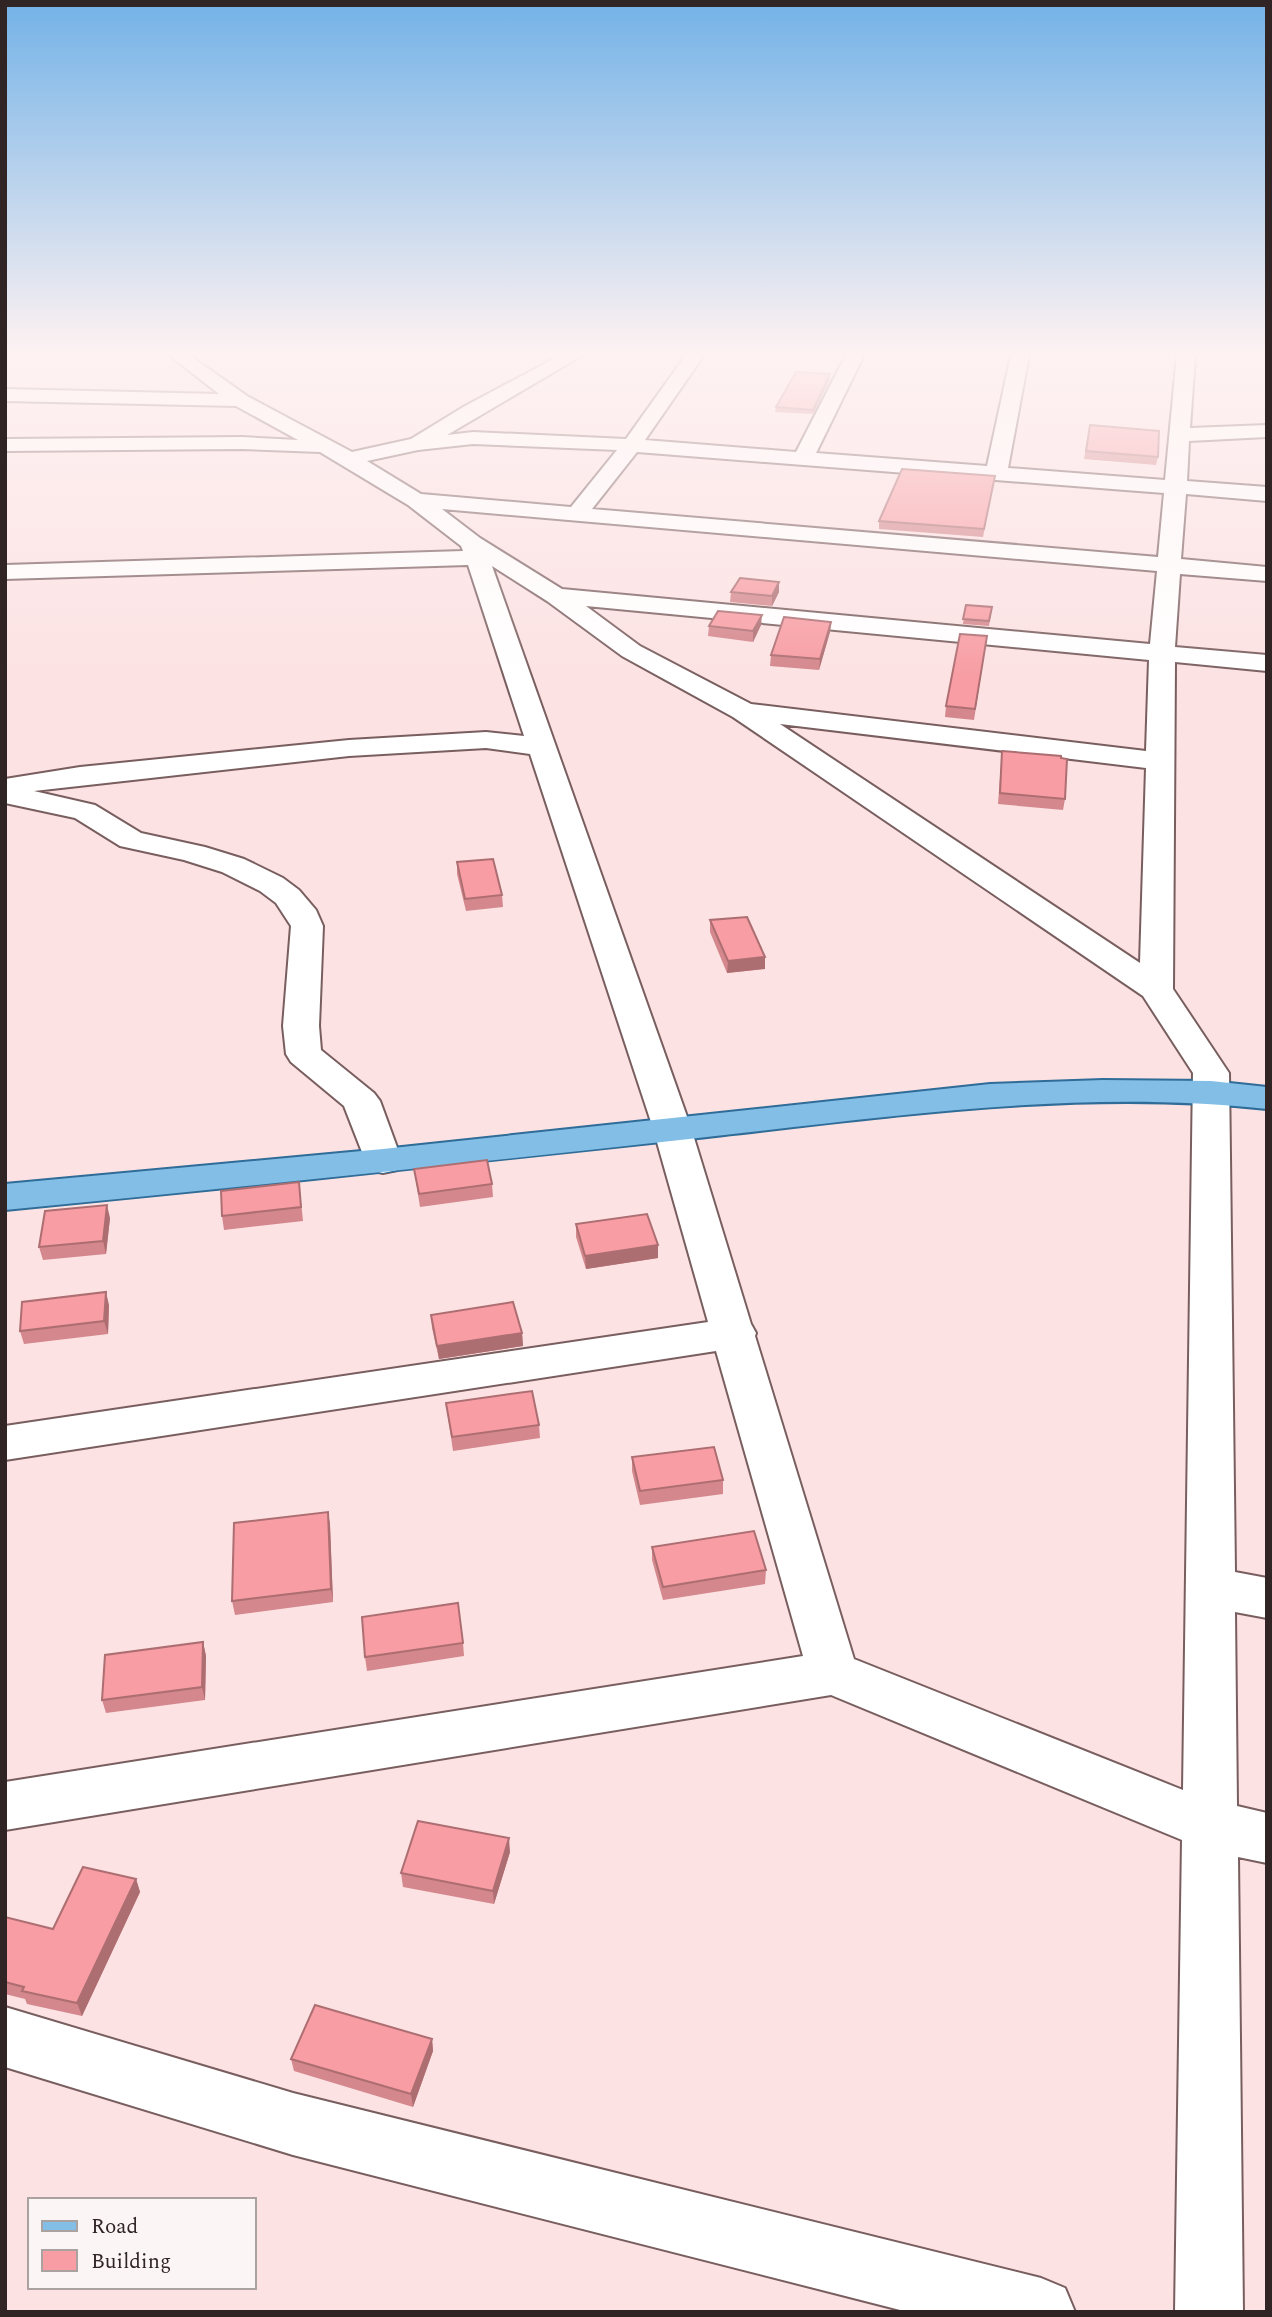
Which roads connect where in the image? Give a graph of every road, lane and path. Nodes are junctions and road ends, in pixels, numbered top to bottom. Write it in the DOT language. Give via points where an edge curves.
graph roads {
  1 [pos="355,463"];
  2 [pos="617,463"];
  3 [pos="869,463"];
  4 [pos="998,463"];
  5 [pos="1177,463"];
  6 [pos="996,473"];
  7 [pos="1175,486"];
  8 [pos="1267,494"];
  9 [pos="416,500"];
  10 [pos="545,510"];
  11 [pos="578,512"];
  12 [pos="472,547"];
  13 [pos="1167,565"];
  14 [pos="5,572"];
  15 [pos="1267,574"];
  16 [pos="556,596"];
  17 [pos="1162,652"];
  18 [pos="1267,663"];
  19 [pos="743,711"];
  20 [pos="541,747"];
  21 [pos="1160,761"];
  22 [pos="5,787"];
  23 [pos="5,794"];
  24 [pos="1156,989"];
  25 [pos="1267,1098"];
  26 [pos="1211,1101"];
  27 [pos="1267,1117"];
  28 [pos="672,1128"];
  29 [pos="383,1161"];
  30 [pos="5,1197"];
  31 [pos="735,1333"];
  32 [pos="5,1443"];
  33 [pos="1209,1587"];
  34 [pos="1267,1598"];
  35 [pos="833,1672"];
  36 [pos="5,1806"];
  37 [pos="1208,1825"];
  38 [pos="1267,1838"];
  39 [pos="5,2037"];
  40 [pos="1041,2312"];
  41 [pos="1209,2312"];
  1 -- 9 [label="street"];
  2 -- 11 [label="street"];
  3 -- 6 [label="street"];
  4 -- 6 [label="street"];
  5 -- 7 [label="street"];
  6 -- 7 [label="street"];
  7 -- 8 [label="street"];
  7 -- 13 [label="street"];
  9 -- 10 [label="street"];
  9 -- 12 [label="street"];
  10 -- 11 [label="street"];
  10 -- 12 [label="street" via="496,523"];
  11 -- 13 [label="street"];
  12 -- 14 [label="street"];
  12 -- 16 [label="street"];
  12 -- 20 [label="street"];
  13 -- 15 [label="street"];
  13 -- 17 [label="street"];
  16 -- 17 [label="street"];
  16 -- 19 [label="street" via="631,651"];
  17 -- 18 [label="street"];
  17 -- 21 [label="street"];
  19 -- 21 [label="street"];
  19 -- 24 [label="street"];
  20 -- 22 [label="street" via="486,740 349,748"];
  20 -- 28 [label="street"];
  21 -- 24 [label="street"];
  23 -- 29 [label="street" via="84,811 122,836 240,868 274,887 303,912 307,926 302,1047 310,1062 361,1101"];
  24 -- 26 [label="street" via="1211,1073"];
  25 -- 26 [label="main road"];
  26 -- 27 [label="main road"];
  26 -- 28 [label="main road" via="1103,1091 990,1095"];
  26 -- 33 [label="street"];
  28 -- 29 [label="main road"];
  28 -- 31 [label="street"];
  29 -- 30 [label="main road"];
  31 -- 32 [label="street"];
  31 -- 35 [label="street"];
  33 -- 34 [label="street"];
  33 -- 37 [label="street"];
  35 -- 36 [label="street"];
  35 -- 37 [label="street"];
  37 -- 38 [label="street"];
  37 -- 41 [label="street"];
  39 -- 40 [label="street" via="293,2124"];
}
